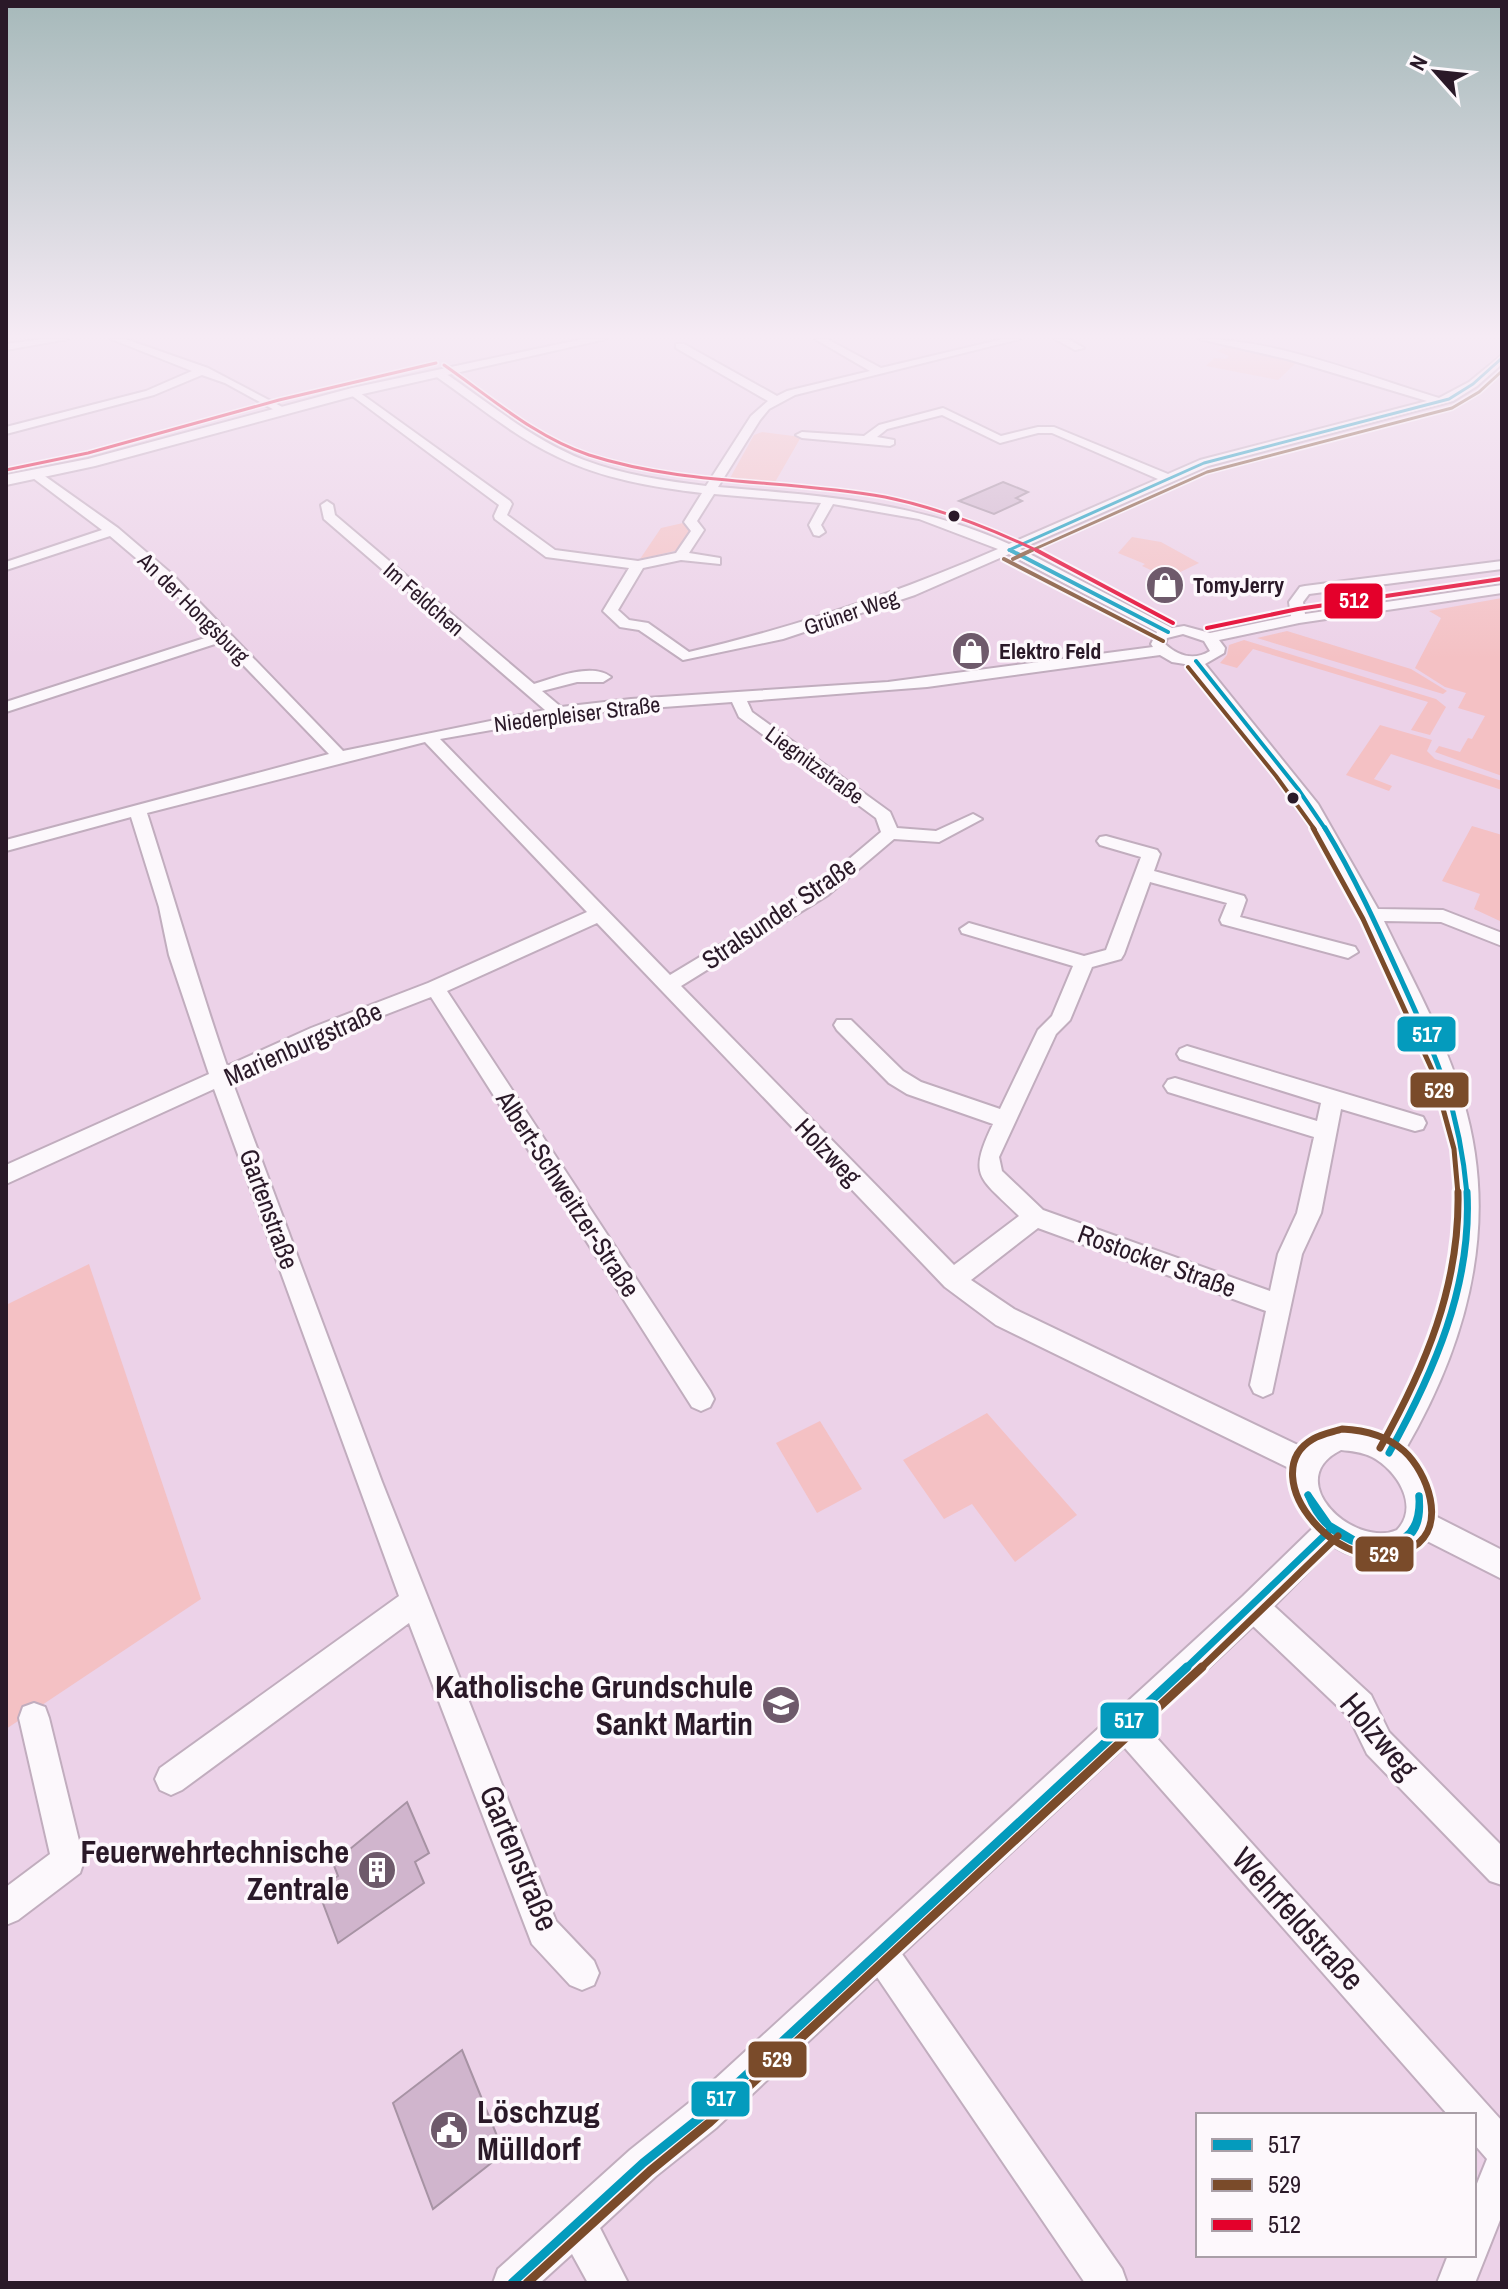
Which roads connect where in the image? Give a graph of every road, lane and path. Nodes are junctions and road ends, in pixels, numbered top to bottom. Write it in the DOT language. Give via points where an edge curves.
graph roads {
  1 [pos="155,446"];
  2 [pos="426,446"];
  3 [pos="547,446"];
  4 [pos="738,446"];
  5 [pos="1091,446"];
  6 [pos="1270,446"];
  7 [pos="35,475"];
  8 [pos="1166,478"];
  9 [pos="6,480"];
  10 [pos="712,490"];
  11 [pos="828,501"];
  12 [pos="327,505"];
  13 [pos="113,531"];
  14 [pos="819,532"];
  15 [pos="1009,550"];
  16 [pos="681,556"];
  17 [pos="715,561"];
  18 [pos="638,565"];
  19 [pos="1502,565"];
  20 [pos="6,566"];
  21 [pos="1502,589"];
  22 [pos="1299,619"];
  23 [pos="1168,632"];
  24 [pos="222,637"];
  25 [pos="1209,638"];
  26 [pos="1161,650"];
  27 [pos="1196,661"];
  28 [pos="603,677"];
  29 [pos="529,690"];
  30 [pos="738,698"];
  31 [pos="6,707"];
  32 [pos="557,712"];
  33 [pos="428,736"];
  34 [pos="340,757"];
  35 [pos="138,812"];
  36 [pos="973,819"];
  37 [pos="890,833"];
  38 [pos="1106,841"];
  39 [pos="6,846"];
  40 [pos="1144,874"];
  41 [pos="600,914"];
  42 [pos="1371,915"];
  43 [pos="969,929"];
  44 [pos="1502,940"];
  45 [pos="1348,952"];
  46 [pos="1084,963"];
  47 [pos="670,984"];
  48 [pos="435,988"];
  49 [pos="844,1025"];
  50 [pos="1187,1054"];
  51 [pos="221,1079"];
  52 [pos="1175,1086"];
  53 [pos="1333,1098"];
  54 [pos="1006,1120"];
  55 [pos="1415,1123"];
  56 [pos="1325,1132"];
  57 [pos="6,1175"];
  58 [pos="1035,1217"];
  59 [pos="953,1280"];
  60 [pos="1280,1305"];
  61 [pos="1263,1385"];
  62 [pos="701,1399"];
  63 [pos="1389,1453"];
  64 [pos="1305,1462"];
  65 [pos="1420,1523"];
  66 [pos="1331,1529"];
  67 [pos="1502,1565"];
  68 [pos="416,1601"];
  69 [pos="1253,1606"];
  70 [pos="34,1718"];
  71 [pos="1124,1724"];
  72 [pos="171,1779"];
  73 [pos="1502,1869"];
  74 [pos="6,1908"];
  75 [pos="879,1950"];
  76 [pos="582,1973"];
  77 [pos="1470,2113"];
  78 [pos="1476,2119"];
  79 [pos="1502,2148"];
  80 [pos="1502,2168"];
  81 [pos="577,2224"];
  82 [pos="1476,2233"];
  83 [pos="1466,2257"];
  84 [pos="512,2283"];
  85 [pos="609,2283"];
  86 [pos="1108,2283"];
  87 [pos="1456,2283"];
  1 -- 7 [label="street"];
  2 -- 18 [label="street" via="506,504 500,516 551,554"];
  3 -- 10 [label="street" via="641,479"];
  4 -- 10 [label="street"];
  5 -- 8 [label="street"];
  6 -- 8 [label="street, Grüner Weg"];
  7 -- 9 [label="street"];
  7 -- 13 [label="street, An der Hongsburg"];
  8 -- 15 [label="street, Grüner Weg"];
  10 -- 11 [label="street"];
  10 -- 16 [label="street" via="690,522 698,530"];
  11 -- 14 [label="street" via="815,525"];
  11 -- 15 [label="street" via="919,515"];
  12 -- 29 [label="street, Im Feldchen" via="329,516"];
  13 -- 20 [label="street"];
  13 -- 24 [label="street, An der Hongsburg" via="168,578"];
  15 -- 18 [label="street, Grüner Weg" via="813,626 688,657 610,611"];
  15 -- 23 [label="street"];
  16 -- 17 [label="street"];
  16 -- 18 [label="street"];
  19 -- 22 [label="street" via="1305,590 1296,602"];
  21 -- 22 [label="street"];
  22 -- 25 [label="street"];
  23 -- 25 [label="street" via="1184,630"];
  23 -- 26 [label="street" via="1158,640"];
  24 -- 31 [label="street"];
  24 -- 34 [label="street, An der Hongsburg"];
  25 -- 27 [label="street" via="1217,653"];
  26 -- 27 [label="street"];
  26 -- 30 [label="street, Niederpleiser Straße" via="854,690"];
  27 -- 42 [label="street" via="1313,811"];
  28 -- 29 [label="street" via="576,677"];
  29 -- 32 [label="street, Im Feldchen"];
  30 -- 32 [label="street, Niederpleiser Straße"];
  30 -- 37 [label="street, Liegnitzstraße" via="745,714 884,816"];
  32 -- 33 [label="street, Niederpleiser Straße"];
  33 -- 34 [label="street, Niederpleiser Straße"];
  33 -- 41 [label="street, Holzweg"];
  34 -- 35 [label="street, Niederpleiser Straße"];
  35 -- 39 [label="street, Niederpleiser Straße"];
  35 -- 51 [label="street, Gartenstraße"];
  36 -- 37 [label="street" via="939,837"];
  37 -- 47 [label="street, Stralsunder Straße" via="822,891"];
  38 -- 40 [label="street" via="1151,854"];
  40 -- 45 [label="street" via="1237,900 1229,920"];
  40 -- 46 [label="street" via="1114,954"];
  41 -- 47 [label="street, Holzweg"];
  41 -- 48 [label="street, Marienburgstraße"];
  42 -- 44 [label="street" via="1443,916"];
  42 -- 63 [label="street" via="1453,1102 1467,1183 1469,1236 1460,1300 1438,1365"];
  43 -- 46 [label="street"];
  46 -- 54 [label="street"];
  47 -- 59 [label="street, Holzweg"];
  48 -- 51 [label="street, Marienburgstraße" via="318,1033"];
  48 -- 62 [label="street, Albert-Schweitzer-Straße"];
  49 -- 54 [label="street" via="914,1088"];
  50 -- 53 [label="street"];
  51 -- 57 [label="street, Marienburgstraße"];
  51 -- 68 [label="street, Gartenstraße"];
  52 -- 56 [label="street"];
  53 -- 55 [label="street"];
  53 -- 56 [label="street"];
  54 -- 58 [label="street" via="988,1157 989,1166"];
  56 -- 60 [label="street" via="1309,1213 1290,1254"];
  58 -- 59 [label="street"];
  58 -- 60 [label="street, Rostocker Straße"];
  59 -- 64 [label="street, Holzweg" via="1005,1317"];
  60 -- 61 [label="street"];
  63 -- 64 [label="street" via="1339,1438 1324,1442"];
  63 -- 65 [label="street" via="1417,1486"];
  64 -- 66 [label="street" via="1305,1493"];
  65 -- 66 [label="street" via="1407,1540 1391,1547 1360,1544"];
  65 -- 67 [label="street"];
  66 -- 69 [label="street"];
  68 -- 72 [label="street"];
  68 -- 76 [label="street, Gartenstraße" via="544,1932"];
  69 -- 71 [label="street"];
  69 -- 73 [label="street, Holzweg" via="1360,1706 1378,1743"];
  70 -- 74 [label="street" via="68,1861"];
  71 -- 75 [label="street"];
  71 -- 77 [label="street, Wehrfeldstraße"];
  75 -- 81 [label="street"];
  75 -- 86 [label="street"];
  78 -- 79 [label="street, Wehrfeldstraße"];
  80 -- 82 [label="street"];
  81 -- 84 [label="street"];
  81 -- 85 [label="street"];
  83 -- 87 [label="street"];
}
